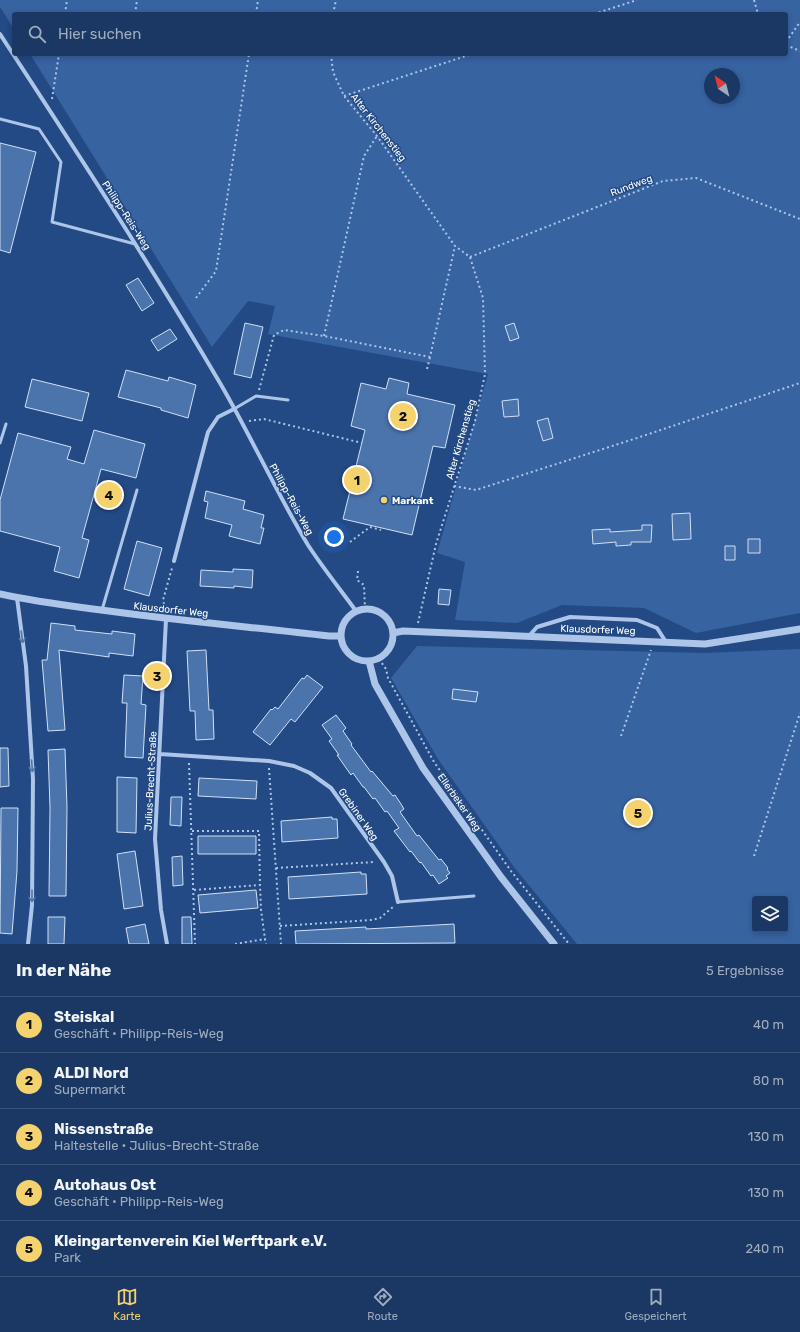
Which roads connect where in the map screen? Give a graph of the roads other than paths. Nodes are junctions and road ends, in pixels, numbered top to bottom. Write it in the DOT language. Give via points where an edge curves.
graph roads {
  1 [pos="0,34"];
  2 [pos="12,52"];
  3 [pos="14,56"];
  4 [pos="0,119"];
  5 [pos="136,244"];
  6 [pos="288,400"];
  7 [pos="234,409"];
  8 [pos="6,424"];
  9 [pos="0,443"];
  10 [pos="137,490"];
  11 [pos="174,561"];
  12 [pos="0,594"];
  13 [pos="16,598"];
  14 [pos="102,610"];
  15 [pos="356,611"];
  16 [pos="166,619"];
  17 [pos="800,629"];
  18 [pos="393,633"];
  19 [pos="340,636"];
  20 [pos="529,637"];
  21 [pos="666,642"];
  22 [pos="369,661"];
  23 [pos="160,754"];
  24 [pos="474,896"];
  25 [pos="398,902"];
  26 [pos="28,944"];
  27 [pos="167,944"];
  28 [pos="554,944"];
  1 -- 2 [label="street, Philipp-Reis-Weg"];
  3 -- 5 [label="street, Philipp-Reis-Weg"];
  4 -- 5 [label="lane" via="39,129 61,162 52,222"];
  5 -- 7 [label="street, Philipp-Reis-Weg"];
  6 -- 7 [label="lane" via="256,396"];
  7 -- 11 [label="street" via="218,417 208,432"];
  7 -- 15 [label="street, Philipp-Reis-Weg" via="309,546"];
  8 -- 9 [label="lane"];
  10 -- 14 [label="lane"];
  12 -- 13 [label="street, Klausdorfer Weg"];
  13 -- 14 [label="street, Klausdorfer Weg"];
  13 -- 26 [label="street, one-way" via="26,666 33,779 32,905"];
  14 -- 16 [label="street, Klausdorfer Weg"];
  15 -- 18 [label="street" via="378,611 389,620"];
  15 -- 19 [label="street" via="344,621"];
  16 -- 19 [label="street, Klausdorfer Weg"];
  16 -- 23 [label="street, Julius-Brecht-Straße"];
  17 -- 21 [label="street, Klausdorfer Weg" via="705,644"];
  18 -- 20 [label="street, Klausdorfer Weg" via="403,631"];
  18 -- 22 [label="street" via="392,643 387,652 379,659"];
  19 -- 22 [label="street" via="343,646 350,655 358,660"];
  20 -- 21 [label="street, Klausdorfer Weg"];
  20 -- 21 [label="street, Klausdorfer Weg" via="537,626 570,617 637,620 657,628"];
  22 -- 28 [label="street, Ellerbeker Weg" via="375,684 423,768 501,877"];
  23 -- 25 [label="street, Grebiner Weg" via="268,761 294,766 310,773 331,788 384,862 392,876"];
  23 -- 27 [label="street, Julius-Brecht-Straße" via="155,839 161,910"];
  24 -- 25 [label="lane"];
}
